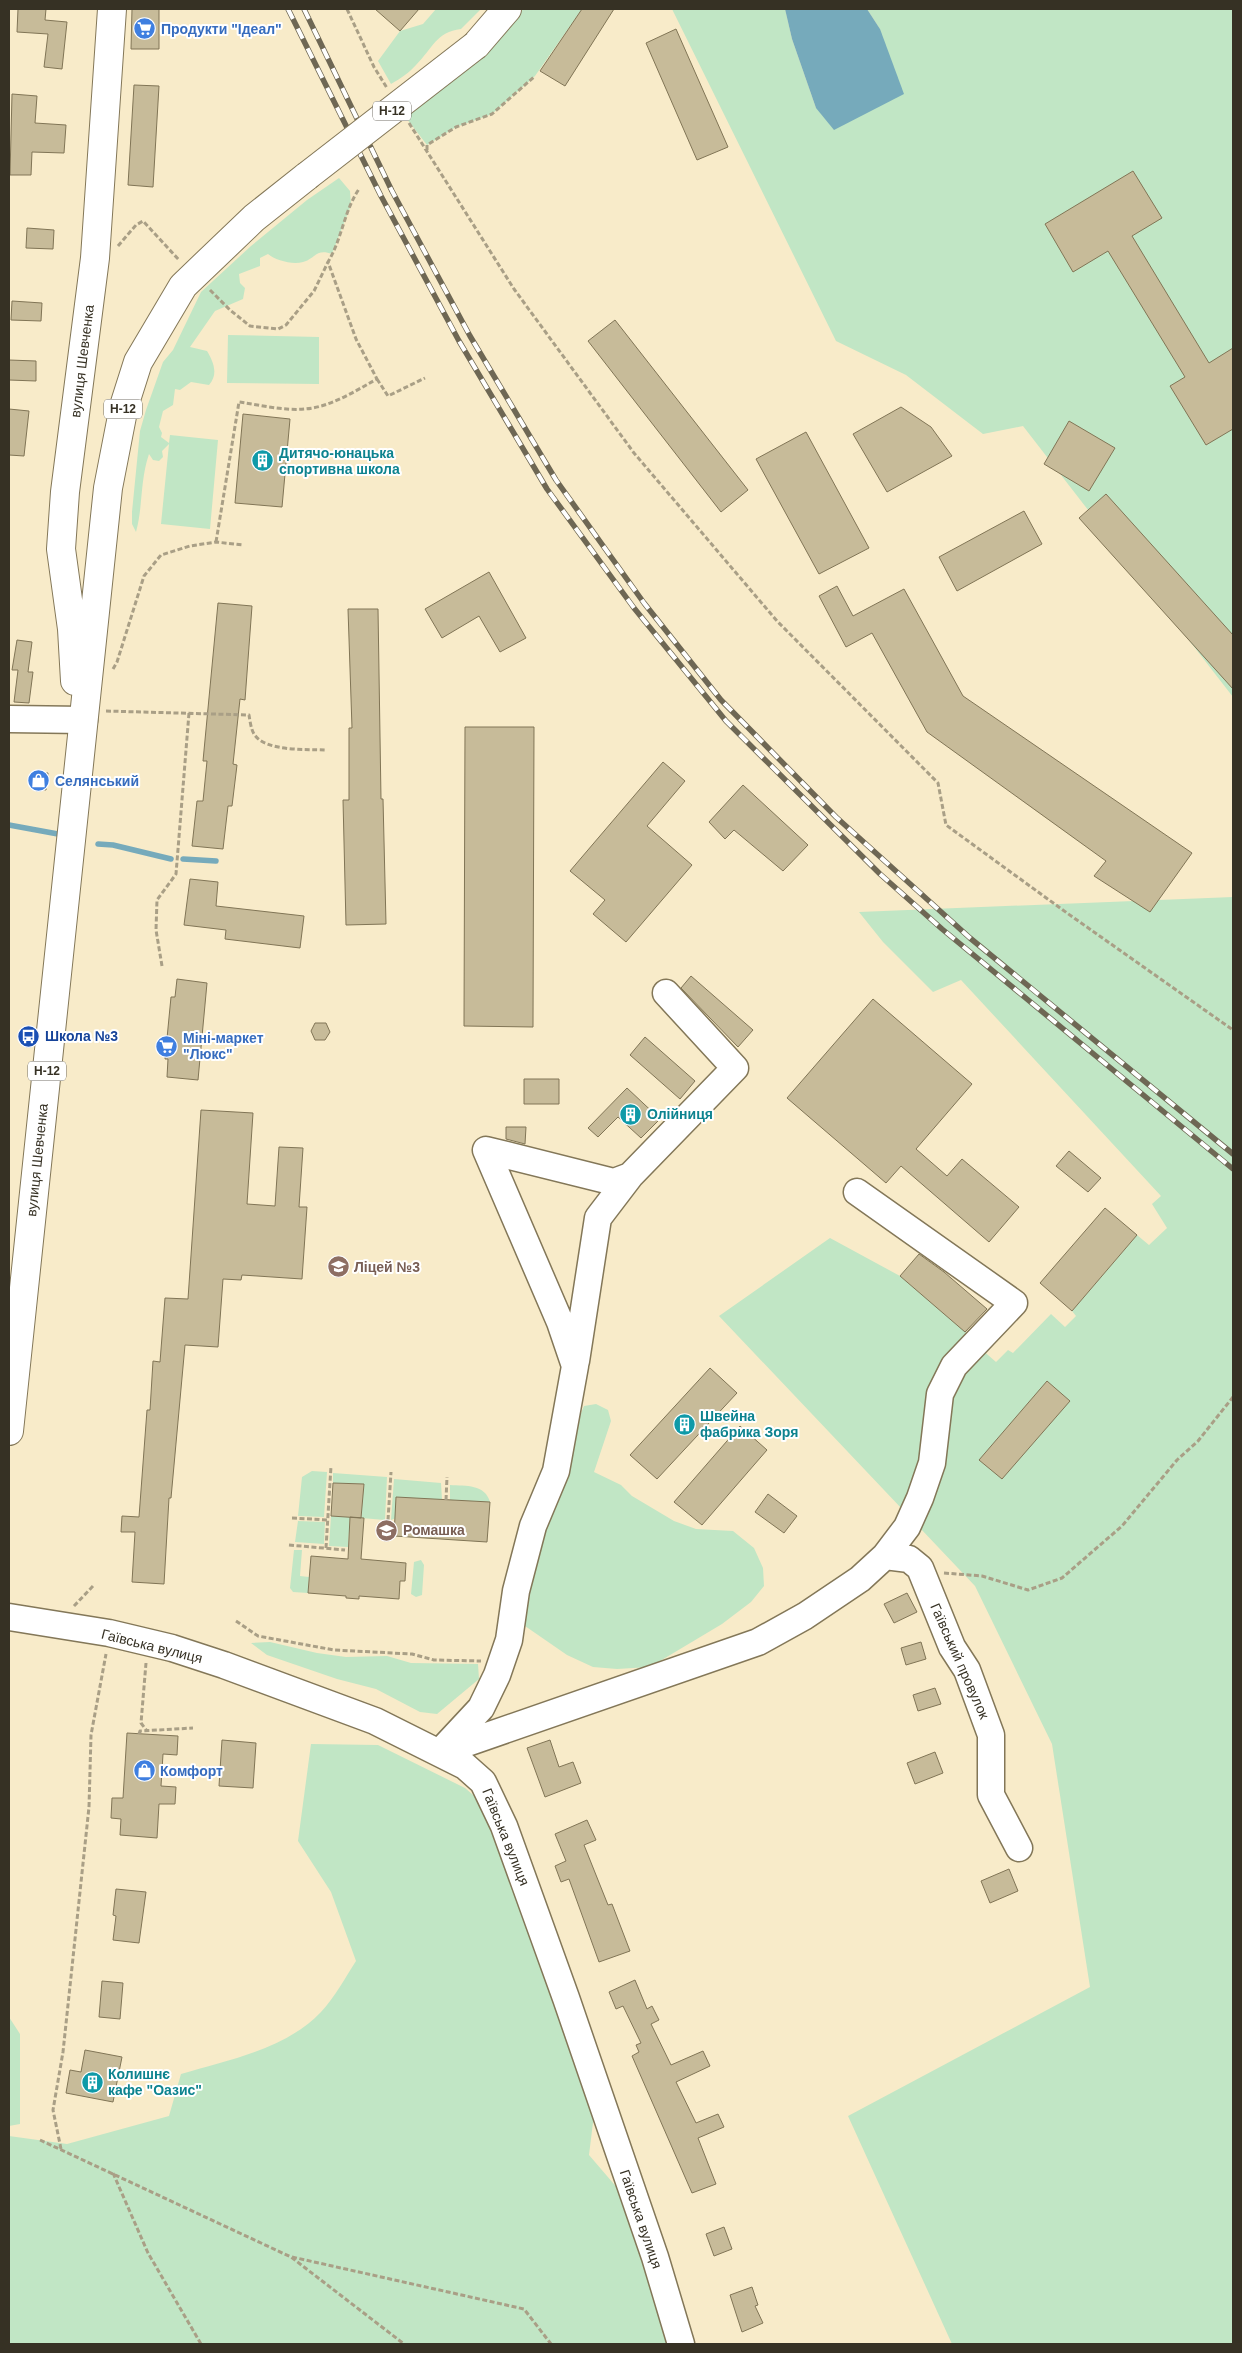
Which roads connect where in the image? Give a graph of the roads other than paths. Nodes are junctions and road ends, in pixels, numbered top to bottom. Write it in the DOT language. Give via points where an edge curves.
graph roads {
  1 [pos="112,9"];
  2 [pos="507,9"];
  3 [pos="84,715"];
  4 [pos="9,719"];
  5 [pos="666,992"];
  6 [pos="630,1176"];
  7 [pos="858,1192"];
  8 [pos="575,1366"];
  9 [pos="9,1431"];
  10 [pos="886,1556"];
  11 [pos="9,1617"];
  12 [pos="440,1752"];
  13 [pos="1019,1848"];
  14 [pos="681,2344"];
  1 -- 3 [label="main road, вулиця Шевченка" via="93,273 65,492 61,549 72,629 75,688"];
  2 -- 3 [label="main road, вулиця Шевченка / Н-12, bridge" via="476,46 254,218 183,286 138,362 124,406 108,488"];
  3 -- 4 [label="street"];
  3 -- 9 [label="main road, вулиця Шевченка / Н-12"];
  5 -- 6 [label="street" via="734,1068"];
  6 -- 8 [label="street" via="598,1218"];
  6 -- 8 [label="street" via="614,1182 486,1150 560,1322"];
  7 -- 10 [label="street" via="1014,1303 954,1366 940,1394 932,1463 920,1498 907,1527"];
  8 -- 12 [label="street" via="556,1471 533,1526 516,1591 509,1640 481,1708"];
  10 -- 12 [label="street" via="829,1600 758,1642"];
  10 -- 13 [label="street, Гаївський провулок" via="910,1558 920,1568 952,1647 967,1670 991,1735 991,1795"];
  11 -- 12 [label="street, Гаївська вулиця" via="109,1633 224,1665 366,1718"];
  12 -- 14 [label="street, Гаївська вулиця" via="466,1766 483,1782 504,1826 655,2257"];
}
